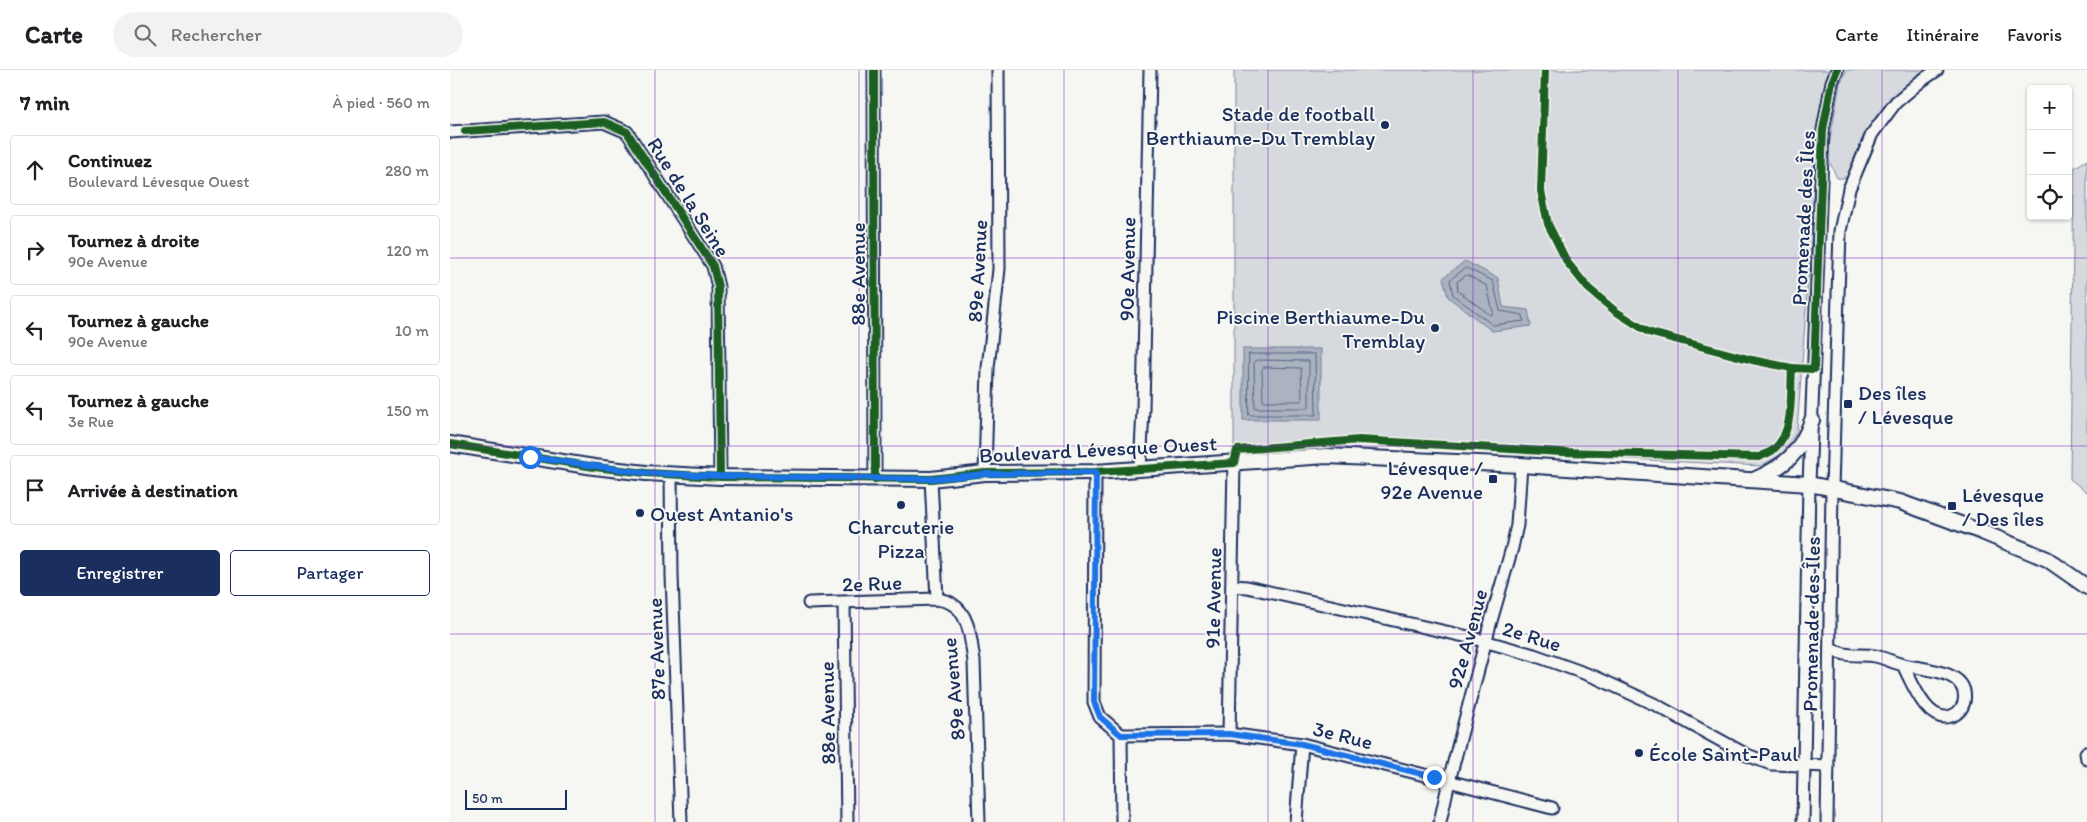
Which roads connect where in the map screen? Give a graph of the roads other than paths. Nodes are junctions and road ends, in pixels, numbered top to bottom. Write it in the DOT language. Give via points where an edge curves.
graph roads {
  1 [pos="874,70"];
  2 [pos="998,70"];
  3 [pos="1150,70"];
  4 [pos="1836,70"];
  5 [pos="1937,70"];
  6 [pos="450,132"];
  7 [pos="1812,420"];
  8 [pos="450,444"];
  9 [pos="1234,463"];
  10 [pos="1521,465"];
  11 [pos="1140,469"];
  12 [pos="1096,472"];
  13 [pos="671,474"];
  14 [pos="985,474"];
  15 [pos="720,476"];
  16 [pos="875,479"];
  17 [pos="931,479"];
  18 [pos="1754,480"];
  19 [pos="1809,484"];
  20 [pos="1832,488"];
  21 [pos="1232,586"];
  22 [pos="2087,587"];
  23 [pos="937,599"];
  24 [pos="809,603"];
  25 [pos="844,603"];
  26 [pos="1485,641"];
  27 [pos="1830,649"];
  28 [pos="1903,665"];
  29 [pos="1229,734"];
  30 [pos="1121,735"];
  31 [pos="1302,744"];
  32 [pos="1804,766"];
  33 [pos="1828,766"];
  34 [pos="1448,780"];
  35 [pos="1552,808"];
  36 [pos="681,822"];
  37 [pos="847,822"];
  38 [pos="979,822"];
  39 [pos="1122,822"];
  40 [pos="1296,822"];
  41 [pos="1440,822"];
  42 [pos="1803,822"];
  43 [pos="1827,822"];
  1 -- 16 [label="street, 88e Avenue"];
  2 -- 14 [label="street, 89e Avenue" via="999,269 988,368"];
  3 -- 11 [label="street, 90e Avenue"];
  4 -- 7 [label="street, Promenade des Îles" via="1823,130"];
  5 -- 20 [label="street, Promenade des Îles" via="1896,102 1872,134 1849,189 1840,231"];
  6 -- 15 [label="street, Rue de la Seine" via="604,122 627,132 715,273 718,286"];
  7 -- 18 [label="street" via="1798,450 1790,459"];
  7 -- 19 [label="street, Promenade des Îles"];
  8 -- 13 [label="street, Boulevard Lévesque Ouest" via="594,467"];
  9 -- 10 [label="street, Boulevard Lévesque Ouest" via="1327,456"];
  9 -- 11 [label="street, Boulevard Lévesque Ouest"];
  9 -- 21 [label="street, 91e Avenue"];
  10 -- 18 [label="street, Boulevard Lévesque Ouest"];
  10 -- 26 [label="street, 92e Avenue" via="1517,525"];
  11 -- 12 [label="street, Boulevard Lévesque Ouest"];
  12 -- 14 [label="street, Boulevard Lévesque Ouest"];
  12 -- 30 [label="street" via="1094,702 1100,717"];
  13 -- 15 [label="street, Boulevard Lévesque Ouest"];
  13 -- 36 [label="street, 87e Avenue"];
  14 -- 17 [label="street, Boulevard Lévesque Ouest"];
  15 -- 16 [label="street, Boulevard Lévesque Ouest"];
  16 -- 17 [label="street, Boulevard Lévesque Ouest"];
  17 -- 23 [label="street"];
  18 -- 19 [label="street, Boulevard Lévesque Ouest"];
  19 -- 20 [label="street, Boulevard Lévesque Ouest"];
  19 -- 32 [label="street, Promenade des Îles"];
  20 -- 22 [label="street, Boulevard Lévesque Ouest" via="1900,502 2002,539 2047,559"];
  20 -- 27 [label="street, Promenade des Îles"];
  21 -- 26 [label="street, 2e Rue"];
  21 -- 29 [label="street, 91e Avenue"];
  23 -- 25 [label="street, 2e Rue"];
  23 -- 38 [label="street, 89e Avenue" via="952,603 962,612 971,642"];
  24 -- 25 [label="street, 2e Rue"];
  25 -- 37 [label="street, 88e Avenue"];
  26 -- 32 [label="street, 2e Rue" via="1595,678 1656,706 1747,756 1771,764"];
  26 -- 34 [label="street, 92e Avenue"];
  27 -- 28 [label="street" via="1846,654 1874,655"];
  27 -- 33 [label="street, Promenade des Îles"];
  28 -- 28 [label="street" via="1921,699 1932,712 1950,716 1963,706 1965,695 1962,686 1952,676"];
  29 -- 30 [label="street, 3e Rue"];
  29 -- 31 [label="street, 3e Rue"];
  30 -- 39 [label="street"];
  31 -- 34 [label="street, 3e Rue"];
  31 -- 40 [label="street"];
  32 -- 33 [label="street"];
  32 -- 42 [label="street, Promenade des Îles"];
  33 -- 43 [label="street, Promenade des Îles"];
  34 -- 35 [label="street, 3e Rue"];
  34 -- 41 [label="street, 92e Avenue"];
}
